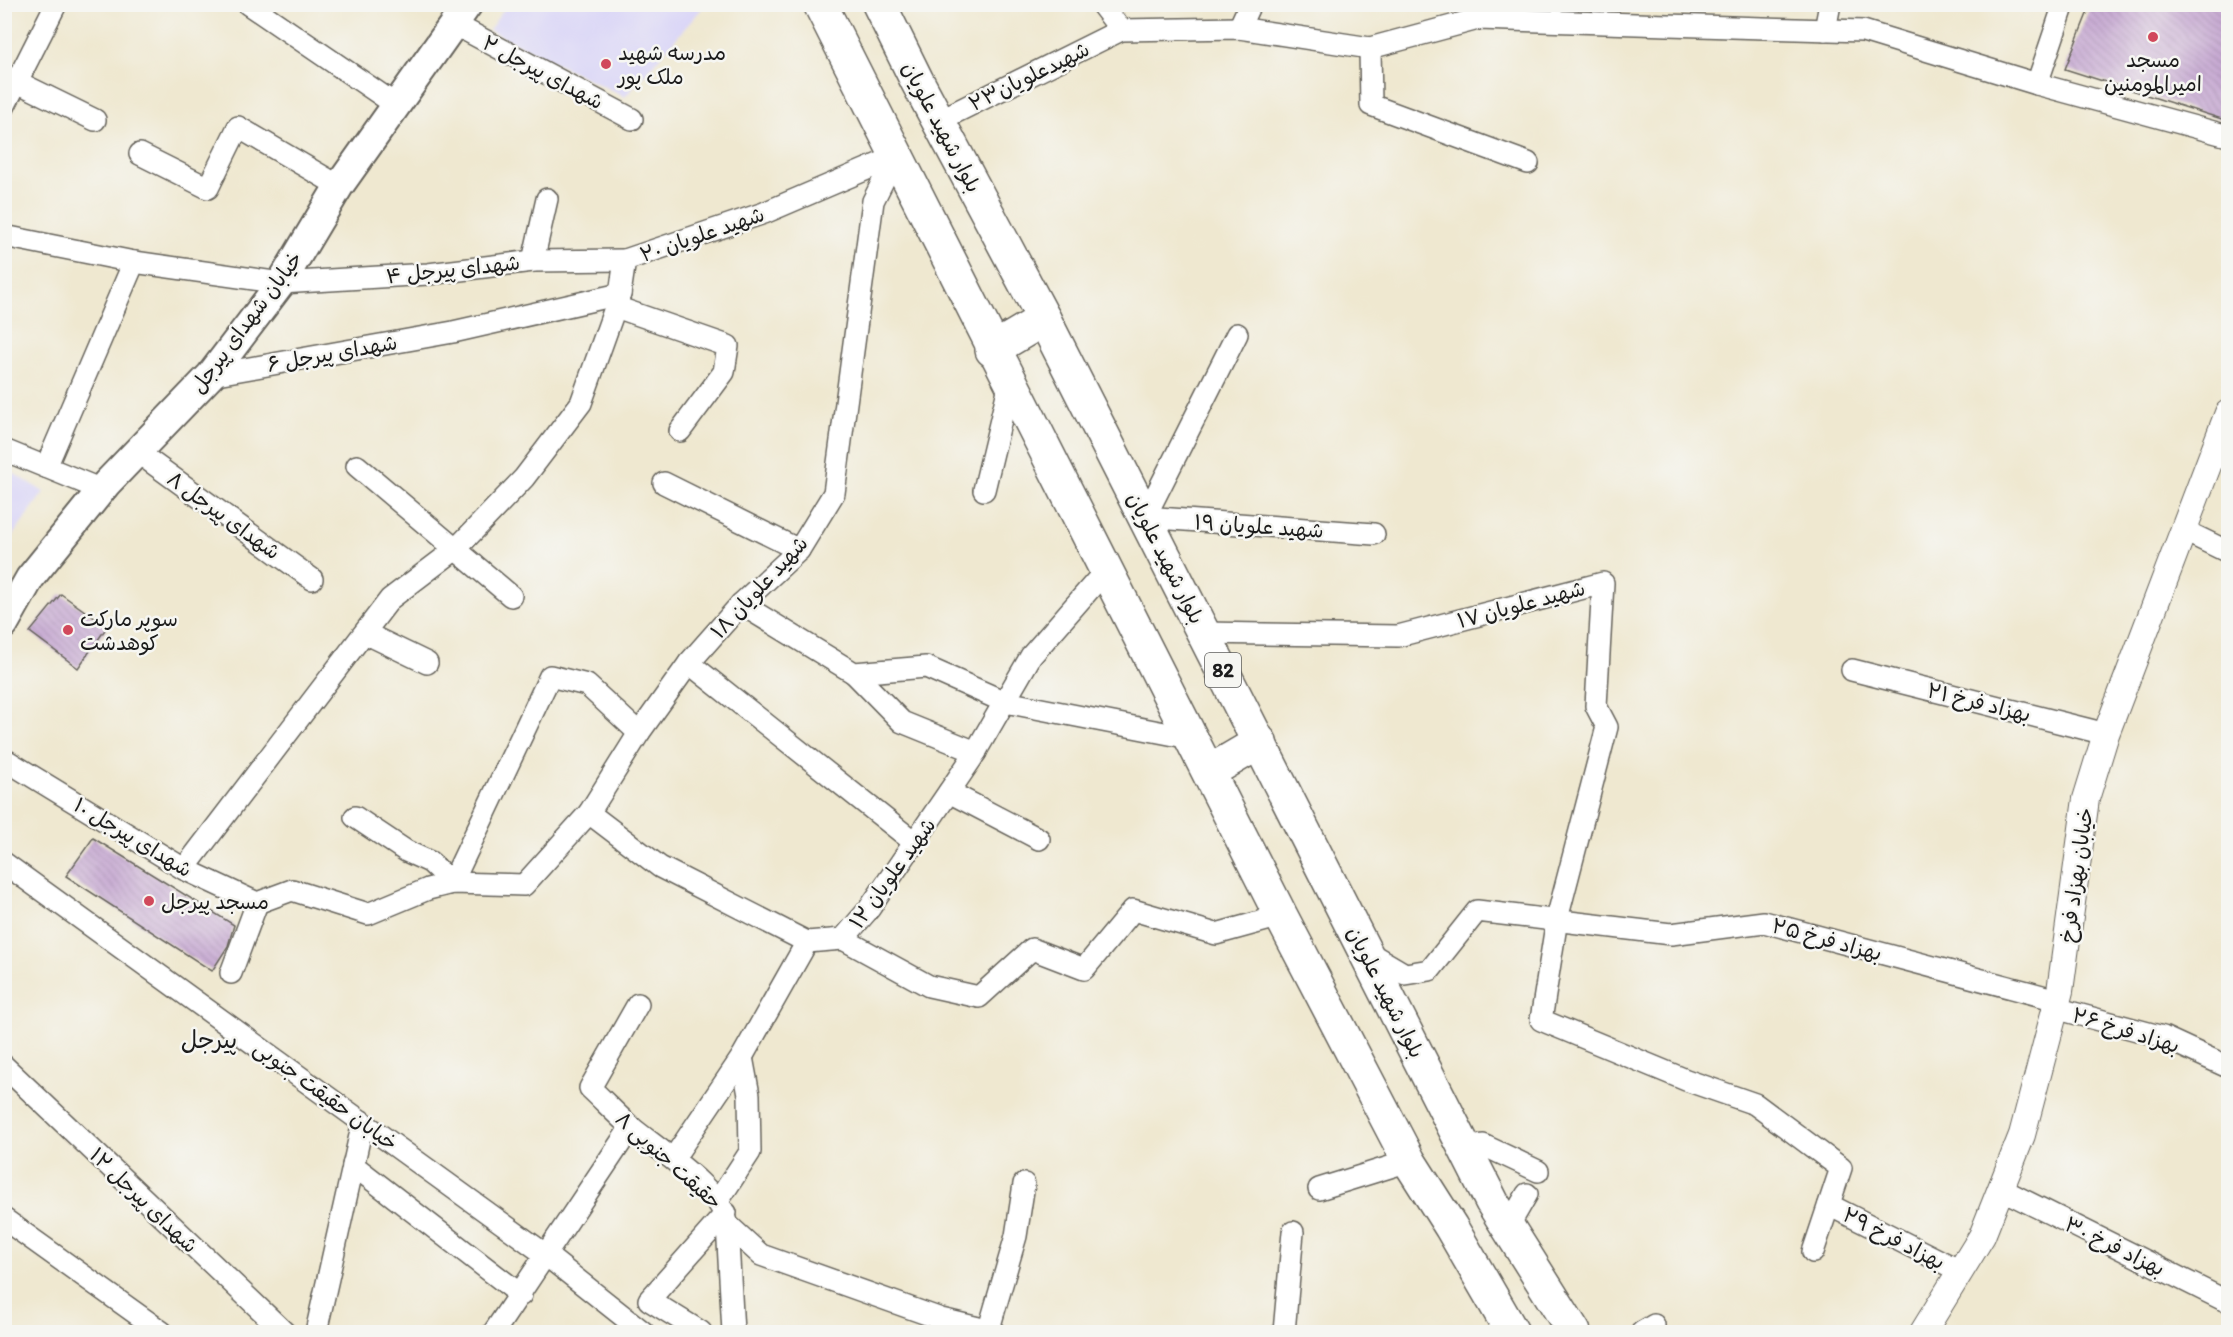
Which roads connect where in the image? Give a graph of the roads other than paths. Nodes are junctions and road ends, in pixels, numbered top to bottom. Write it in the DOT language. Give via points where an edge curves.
graph roads {
  1 [pos="56,4"];
  2 [pos="248,4"];
  3 [pos="819,4"];
  4 [pos="879,4"];
  5 [pos="1101,4"];
  6 [pos="1250,4"];
  7 [pos="1830,4"];
  8 [pos="2064,4"];
  9 [pos="1588,13"];
  10 [pos="461,14"];
  11 [pos="1239,28"];
  12 [pos="1121,30"];
  13 [pos="1825,30"];
  14 [pos="1370,48"];
  15 [pos="11,78"];
  16 [pos="2037,84"];
  17 [pos="396,105"];
  18 [pos="4,107"];
  19 [pos="632,119"];
  20 [pos="95,120"];
  21 [pos="938,121"];
  22 [pos="2229,136"];
  23 [pos="140,154"];
  24 [pos="895,157"];
  25 [pos="1528,162"];
  26 [pos="339,186"];
  27 [pos="547,199"];
  28 [pos="4,236"];
  29 [pos="625,260"];
  30 [pos="533,261"];
  31 [pos="134,262"];
  32 [pos="280,283"];
  33 [pos="618,300"];
  34 [pos="1044,319"];
  35 [pos="1237,334"];
  36 [pos="992,350"];
  37 [pos="211,375"];
  38 [pos="1010,382"];
  39 [pos="2229,413"];
  40 [pos="680,431"];
  41 [pos="4,450"];
  42 [pos="136,452"];
  43 [pos="357,466"];
  44 [pos="46,467"];
  45 [pos="664,483"];
  46 [pos="102,490"];
  47 [pos="984,490"];
  48 [pos="1145,517"];
  49 [pos="2185,531"];
  50 [pos="1374,534"];
  51 [pos="456,549"];
  52 [pos="799,550"];
  53 [pos="2229,552"];
  54 [pos="1107,569"];
  55 [pos="312,579"];
  56 [pos="510,596"];
  57 [pos="741,604"];
  58 [pos="4,624"];
  59 [pos="365,633"];
  60 [pos="1204,633"];
  61 [pos="427,663"];
  62 [pos="689,663"];
  63 [pos="1852,670"];
  64 [pos="854,673"];
  65 [pos="1005,702"];
  66 [pos="639,733"];
  67 [pos="2106,734"];
  68 [pos="1190,738"];
  69 [pos="1260,742"];
  70 [pos="976,752"];
  71 [pos="4,759"];
  72 [pos="1209,772"];
  73 [pos="949,792"];
  74 [pos="589,813"];
  75 [pos="355,817"];
  76 [pos="1039,839"];
  77 [pos="914,842"];
  78 [pos="4,863"];
  79 [pos="184,869"];
  80 [pos="453,883"];
  81 [pos="257,903"];
  82 [pos="1281,916"];
  83 [pos="1557,919"];
  84 [pos="843,939"];
  85 [pos="807,942"];
  86 [pos="1365,951"];
  87 [pos="231,973"];
  88 [pos="638,1004"];
  89 [pos="2056,1004"];
  90 [pos="742,1058"];
  91 [pos="4,1066"];
  92 [pos="2229,1067"];
  93 [pos="363,1122"];
  94 [pos="632,1127"];
  95 [pos="1465,1148"];
  96 [pos="673,1159"];
  97 [pos="1409,1161"];
  98 [pos="353,1165"];
  99 [pos="1538,1171"];
  100 [pos="1024,1184"];
  101 [pos="1319,1189"];
  102 [pos="2001,1189"];
  103 [pos="1527,1194"];
  104 [pos="1828,1205"];
  105 [pos="724,1213"];
  106 [pos="4,1219"];
  107 [pos="1508,1227"];
  108 [pos="1293,1232"];
  109 [pos="1813,1252"];
  110 [pos="546,1255"];
  111 [pos="1960,1271"];
  112 [pos="521,1295"];
  113 [pos="2229,1302"];
  114 [pos="278,1331"];
  115 [pos="162,1332"];
  116 [pos="316,1332"];
  117 [pos="494,1332"];
  118 [pos="644,1332"];
  119 [pos="701,1332"];
  120 [pos="733,1332"];
  121 [pos="988,1332"];
  122 [pos="995,1332"];
  123 [pos="1284,1332"];
  124 [pos="1512,1332"];
  125 [pos="1574,1332"];
  126 [pos="1923,1332"];
  1 -- 15 [label="street"];
  2 -- 17 [label="street"];
  3 -- 24 [label="main road"];
  4 -- 21 [label="main road, بلوار شهید علویان / 82"];
  5 -- 12 [label="street"];
  6 -- 11 [label="street"];
  7 -- 13 [label="street"];
  8 -- 16 [label="street"];
  9 -- 13 [label="street"];
  9 -- 14 [label="street" via="1478,19"];
  10 -- 17 [label="main road, خیابان شهدای پیرجل"];
  10 -- 19 [label="street, شهدای پیرجل ۲"];
  11 -- 12 [label="street"];
  11 -- 14 [label="street"];
  12 -- 21 [label="street, شهیدعلویان۲۳"];
  13 -- 16 [label="street" via="1863,31"];
  14 -- 25 [label="street" via="1371,105"];
  15 -- 18 [label="street"];
  15 -- 20 [label="street"];
  16 -- 22 [label="street"];
  17 -- 26 [label="main road, خیابان شهدای پیرجل"];
  21 -- 34 [label="main road, بلوار شهید علویان / 82"];
  23 -- 26 [label="street" via="208,189 238,126"];
  24 -- 29 [label="street, شهید علویان ۲۰" via="764,213"];
  24 -- 36 [label="main road"];
  24 -- 52 [label="street, شهید علویان ۱۸" via="873,201 834,493"];
  26 -- 32 [label="main road, خیابان شهدای پیرجل"];
  27 -- 30 [label="street"];
  28 -- 31 [label="street, شهدای پیرجل ۴"];
  29 -- 30 [label="street, شهدای پیرجل ۴"];
  29 -- 33 [label="street, شهید علویان ۲۰"];
  30 -- 32 [label="street, شهدای پیرجل ۴" via="428,274"];
  31 -- 32 [label="street, شهدای پیرجل ۴"];
  31 -- 44 [label="street"];
  32 -- 37 [label="main road, خیابان شهدای پیرجل"];
  33 -- 37 [label="street, شهدای پیرجل ۶"];
  33 -- 40 [label="street" via="728,346 724,372"];
  33 -- 51 [label="street, شهید علویان ۲۰" via="581,403 524,478"];
  34 -- 36 [label="main road"];
  34 -- 48 [label="main road, بلوار شهید علویان / 82"];
  35 -- 48 [label="street"];
  36 -- 38 [label="main road"];
  37 -- 42 [label="main road, خیابان شهدای پیرجل"];
  38 -- 47 [label="street"];
  38 -- 54 [label="main road"];
  39 -- 49 [label="street, خیابان بهزاد فرخ"];
  41 -- 44 [label="street"];
  42 -- 46 [label="main road, خیابان شهدای پیرجل"];
  42 -- 55 [label="street, شهدای پیرجل ۸"];
  43 -- 51 [label="street"];
  44 -- 46 [label="street"];
  45 -- 52 [label="street"];
  46 -- 58 [label="main road, خیابان شهدای پیرجل" via="30,578"];
  48 -- 50 [label="street, شهید علویان ۱۹"];
  48 -- 60 [label="main road, بلوار شهید علویان / 82"];
  49 -- 53 [label="street"];
  49 -- 67 [label="street, خیابان بهزاد فرخ"];
  51 -- 56 [label="street"];
  51 -- 59 [label="street, شهید علویان ۲۰" via="390,599"];
  52 -- 57 [label="street, شهید علویان ۱۸"];
  54 -- 65 [label="street, شهید علویان ۱۲" via="1031,656"];
  54 -- 68 [label="main road"];
  57 -- 62 [label="street, شهید علویان ۱۸"];
  57 -- 64 [label="street"];
  59 -- 61 [label="street"];
  59 -- 79 [label="street, شهید علویان ۲۰"];
  60 -- 69 [label="main road, بلوار شهید علویان / 82"];
  60 -- 83 [label="street, شهید علویان ۱۷" via="1398,636 1603,583 1596,706 1607,727"];
  62 -- 66 [label="street, شهید علویان ۱۸"];
  62 -- 77 [label="street"];
  63 -- 67 [label="street, بهزاد فرخ ۲۱"];
  64 -- 65 [label="street" via="926,668"];
  64 -- 70 [label="street" via="902,722"];
  65 -- 68 [label="street"];
  65 -- 70 [label="street, شهید علویان ۱۲"];
  66 -- 74 [label="street, شهید علویان ۱۸"];
  66 -- 80 [label="street" via="587,685 550,676"];
  67 -- 89 [label="street, خیابان بهزاد فرخ" via="2086,799"];
  68 -- 72 [label="main road"];
  69 -- 72 [label="main road"];
  69 -- 86 [label="main road, بلوار شهید علویان / 82"];
  70 -- 73 [label="street, شهید علویان ۱۲"];
  71 -- 79 [label="street, شهدای پیرجل ۱۰"];
  72 -- 82 [label="main road"];
  73 -- 76 [label="street"];
  73 -- 77 [label="street, شهید علویان ۱۲"];
  74 -- 80 [label="street, شهید علویان ۱۸" via="524,885"];
  74 -- 85 [label="street" via="660,867"];
  75 -- 80 [label="street" via="430,862"];
  77 -- 84 [label="street, شهید علویان ۱۲" via="869,909"];
  78 -- 93 [label="street, خیابان حقیقت جنوبی"];
  79 -- 81 [label="street, شهدای پیرجل ۱۰"];
  80 -- 81 [label="street, شهید علویان ۱۸" via="368,914 292,890"];
  81 -- 87 [label="street"];
  82 -- 84 [label="street" via="1216,934 1134,910 1083,969 1032,949 979,997 929,986"];
  82 -- 97 [label="main road"];
  83 -- 86 [label="street, بهزاد فرخ ۲۵" via="1477,910 1430,970 1405,974"];
  83 -- 89 [label="street, بهزاد فرخ ۲۵" via="1671,934 1764,922"];
  83 -- 104 [label="street" via="1541,1020 1755,1104 1841,1168"];
  84 -- 85 [label="street, شهید علویان ۱۲"];
  85 -- 90 [label="street"];
  86 -- 95 [label="main road, بلوار شهید علویان / 82"];
  88 -- 94 [label="street, حقیقت جنوبی ۸" via="590,1088"];
  89 -- 92 [label="street, بهزاد فرخ ۲۶" via="2163,1037"];
  89 -- 102 [label="street, خیابان بهزاد فرخ" via="2022,1135"];
  90 -- 96 [label="street"];
  90 -- 105 [label="street" via="749,1095 750,1152"];
  91 -- 114 [label="street, شهدای پیرجل ۱۲"];
  93 -- 98 [label="street"];
  93 -- 110 [label="street, خیابان حقیقت جنوبی"];
  94 -- 96 [label="street, حقیقت جنوبی ۸"];
  94 -- 110 [label="street"];
  95 -- 99 [label="street" via="1484,1145"];
  95 -- 107 [label="main road, بلوار شهید علویان / 82"];
  96 -- 105 [label="street, حقیقت جنوبی ۸"];
  97 -- 101 [label="street"];
  97 -- 124 [label="main road"];
  98 -- 112 [label="street"];
  98 -- 116 [label="street"];
  100 -- 121 [label="street" via="1016,1236"];
  102 -- 111 [label="street, خیابان بهزاد فرخ" via="1982,1236"];
  102 -- 113 [label="street, بهزاد فرخ ۳۰"];
  103 -- 107 [label="street"];
  104 -- 109 [label="street"];
  104 -- 111 [label="street, بهزاد فرخ ۲۹"];
  105 -- 119 [label="street" via="649,1300"];
  105 -- 120 [label="street"];
  105 -- 121 [label="street, حقیقت جنوبی ۸" via="761,1255"];
  106 -- 115 [label="street"];
  107 -- 125 [label="main road, بلوار شهید علویان / 82"];
  108 -- 123 [label="street"];
  110 -- 112 [label="street"];
  110 -- 118 [label="street, خیابان حقیقت جنوبی"];
  111 -- 126 [label="street, خیابان بهزاد فرخ"];
  112 -- 117 [label="street"];
  121 -- 122 [label="street, حقیقت جنوبی ۸"];
}
